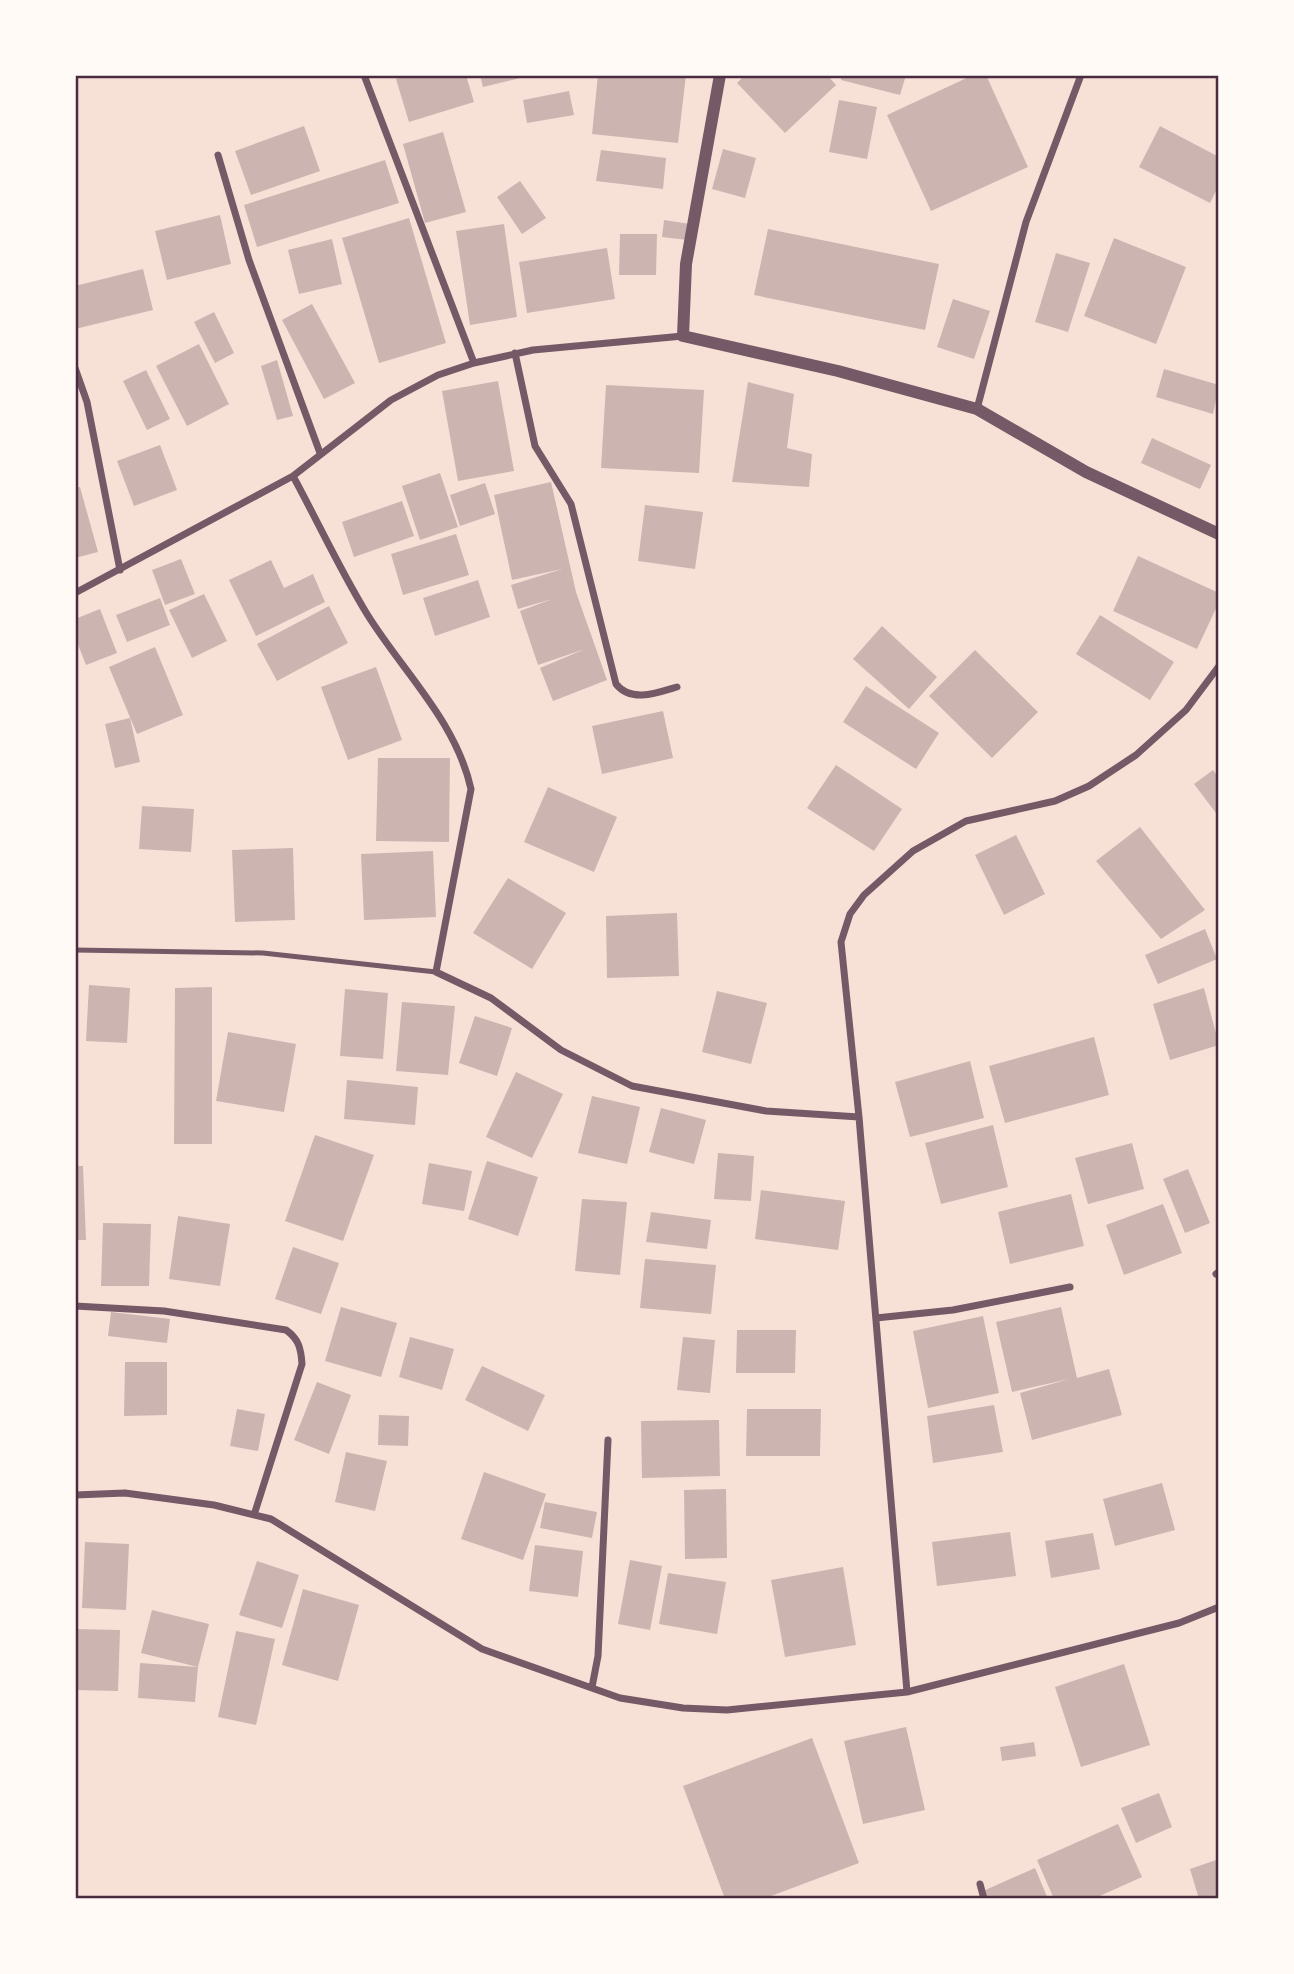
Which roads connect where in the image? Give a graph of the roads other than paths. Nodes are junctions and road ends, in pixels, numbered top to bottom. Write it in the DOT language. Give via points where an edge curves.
graph roads {
  1 [pos="364,75"];
  2 [pos="720,75"];
  3 [pos="1081,75"];
  4 [pos="218,155"];
  5 [pos="683,336"];
  6 [pos="515,354"];
  7 [pos="474,363"];
  8 [pos="75,368"];
  9 [pos="977,408"];
  10 [pos="320,453"];
  11 [pos="293,476"];
  12 [pos="1219,534"];
  13 [pos="120,570"];
  14 [pos="75,593"];
  15 [pos="1219,666"];
  16 [pos="677,687"];
  17 [pos="75,950"];
  18 [pos="436,972"];
  19 [pos="859,1118"];
  20 [pos="1070,1287"];
  21 [pos="75,1306"];
  22 [pos="876,1318"];
  23 [pos="608,1440"];
  24 [pos="75,1495"];
  25 [pos="254,1515"];
  26 [pos="1219,1607"];
  27 [pos="592,1687"];
  28 [pos="907,1692"];
  29 [pos="980,1884"];
  30 [pos="984,1899"];
  1 -- 7 [label="street"];
  2 -- 5 [label="street" via="686,264"];
  3 -- 9 [label="street" via="1026,222"];
  4 -- 10 [label="street" via="248,260"];
  5 -- 6 [label="street" via="565,345"];
  5 -- 9 [label="street"];
  6 -- 7 [label="street"];
  6 -- 16 [label="street" via="535,446 571,504 616,684 634,695"];
  7 -- 10 [label="street" via="438,375 391,400"];
  8 -- 13 [label="street"];
  9 -- 12 [label="street" via="1086,471"];
  10 -- 11 [label="street"];
  11 -- 13 [label="street"];
  11 -- 18 [label="street" via="368,614 434,708 465,765 471,789"];
  13 -- 14 [label="street"];
  15 -- 19 [label="street" via="1186,710 1112,771 1055,801 966,821 913,851 864,895 850,914 841,942"];
  17 -- 18 [label="lane" via="263,953"];
  18 -- 19 [label="street" via="491,998 561,1050 632,1086 766,1111"];
  19 -- 22 [label="street"];
  20 -- 22 [label="street" via="953,1310"];
  21 -- 25 [label="street" via="164,1311 286,1330 295,1336 302,1364"];
  22 -- 28 [label="street"];
  23 -- 27 [label="street" via="598,1656"];
  24 -- 25 [label="street" via="125,1493"];
  25 -- 27 [label="street" via="271,1519 482,1649"];
  26 -- 28 [label="street" via="1179,1623"];
  27 -- 28 [label="street" via="620,1698 727,1710"];
  29 -- 30 [label="street"];
}
